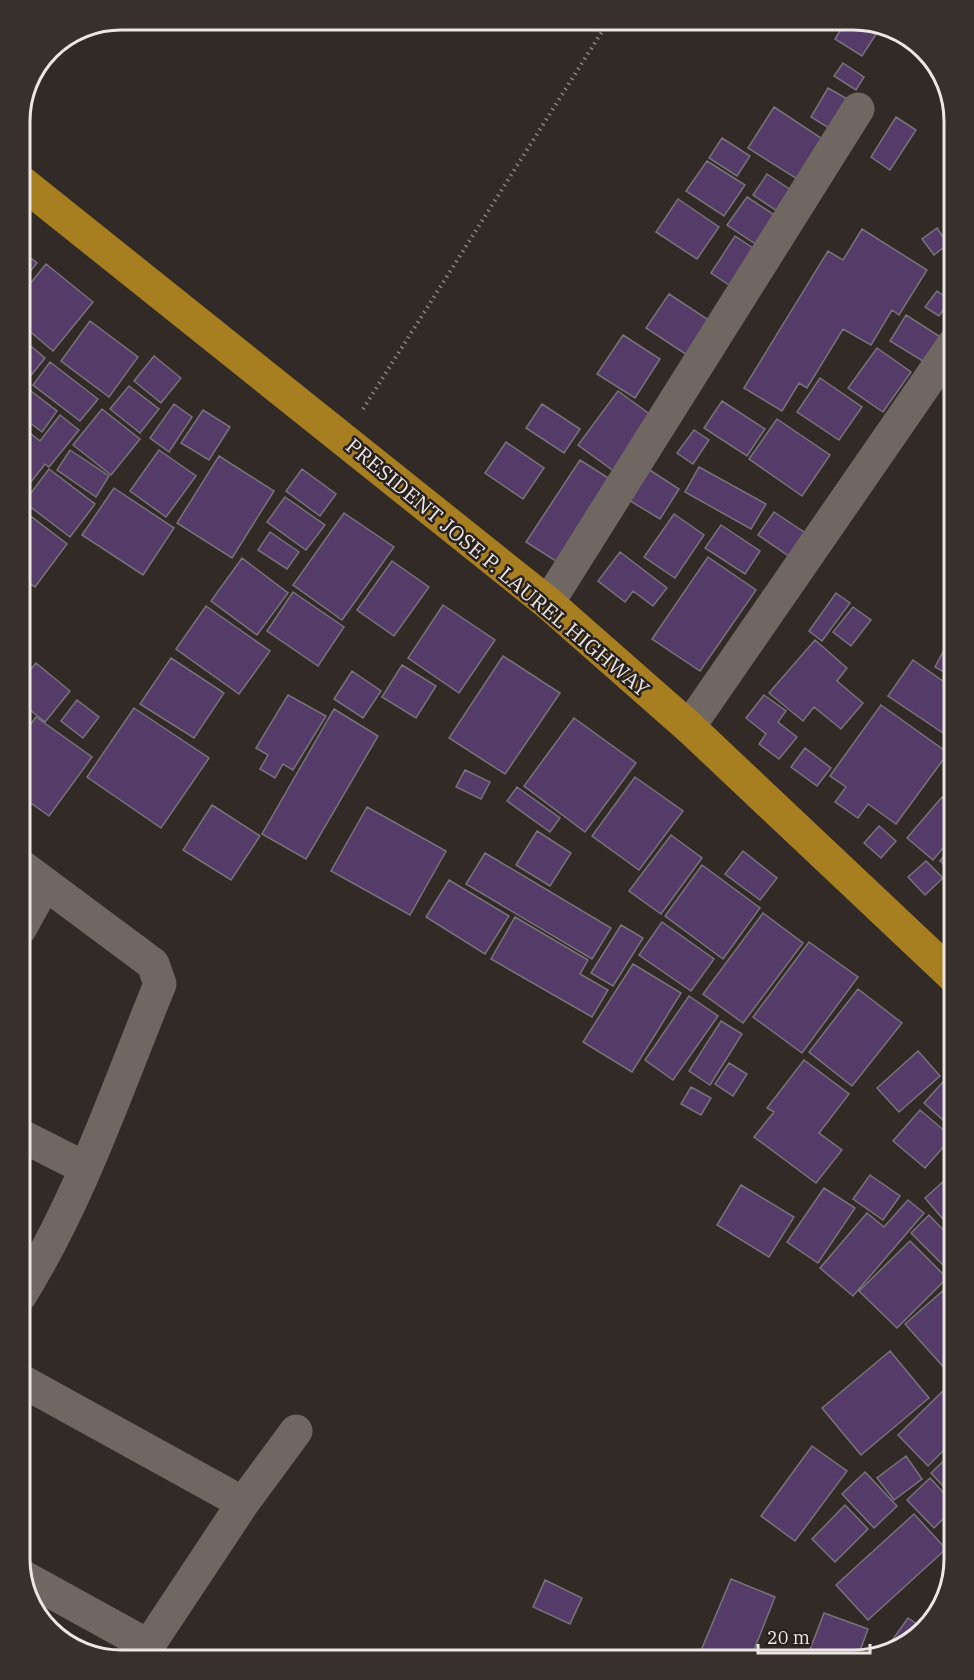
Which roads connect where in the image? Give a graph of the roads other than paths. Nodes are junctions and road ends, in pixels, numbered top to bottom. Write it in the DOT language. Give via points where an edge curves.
graph roads {
  1 [pos="858,109"];
  2 [pos="30,190"];
  3 [pos="944,357"];
  4 [pos="548,603"];
  5 [pos="689,727"];
  6 [pos="32,874"];
  7 [pos="944,968"];
  8 [pos="30,1140"];
  9 [pos="85,1168"];
  10 [pos="30,1280"];
  11 [pos="30,1386"];
  12 [pos="296,1431"];
  13 [pos="243,1503"];
  14 [pos="34,1583"];
  15 [pos="139,1650"];
  16 [pos="146,1650"];
  1 -- 4 [label="street"];
  2 -- 4 [label="highway, PRESIDENT JOSE P. LAUREL HIGHWAY"];
  3 -- 5 [label="street"];
  4 -- 5 [label="highway, PRESIDENT JOSE P. LAUREL HIGHWAY"];
  5 -- 7 [label="highway, PRESIDENT JOSE P. LAUREL HIGHWAY"];
  6 -- 9 [label="street" via="147,960 160,977"];
  8 -- 9 [label="street"];
  9 -- 10 [label="street"];
  11 -- 13 [label="street"];
  12 -- 13 [label="street"];
  13 -- 16 [label="street"];
  14 -- 15 [label="street"];
}
